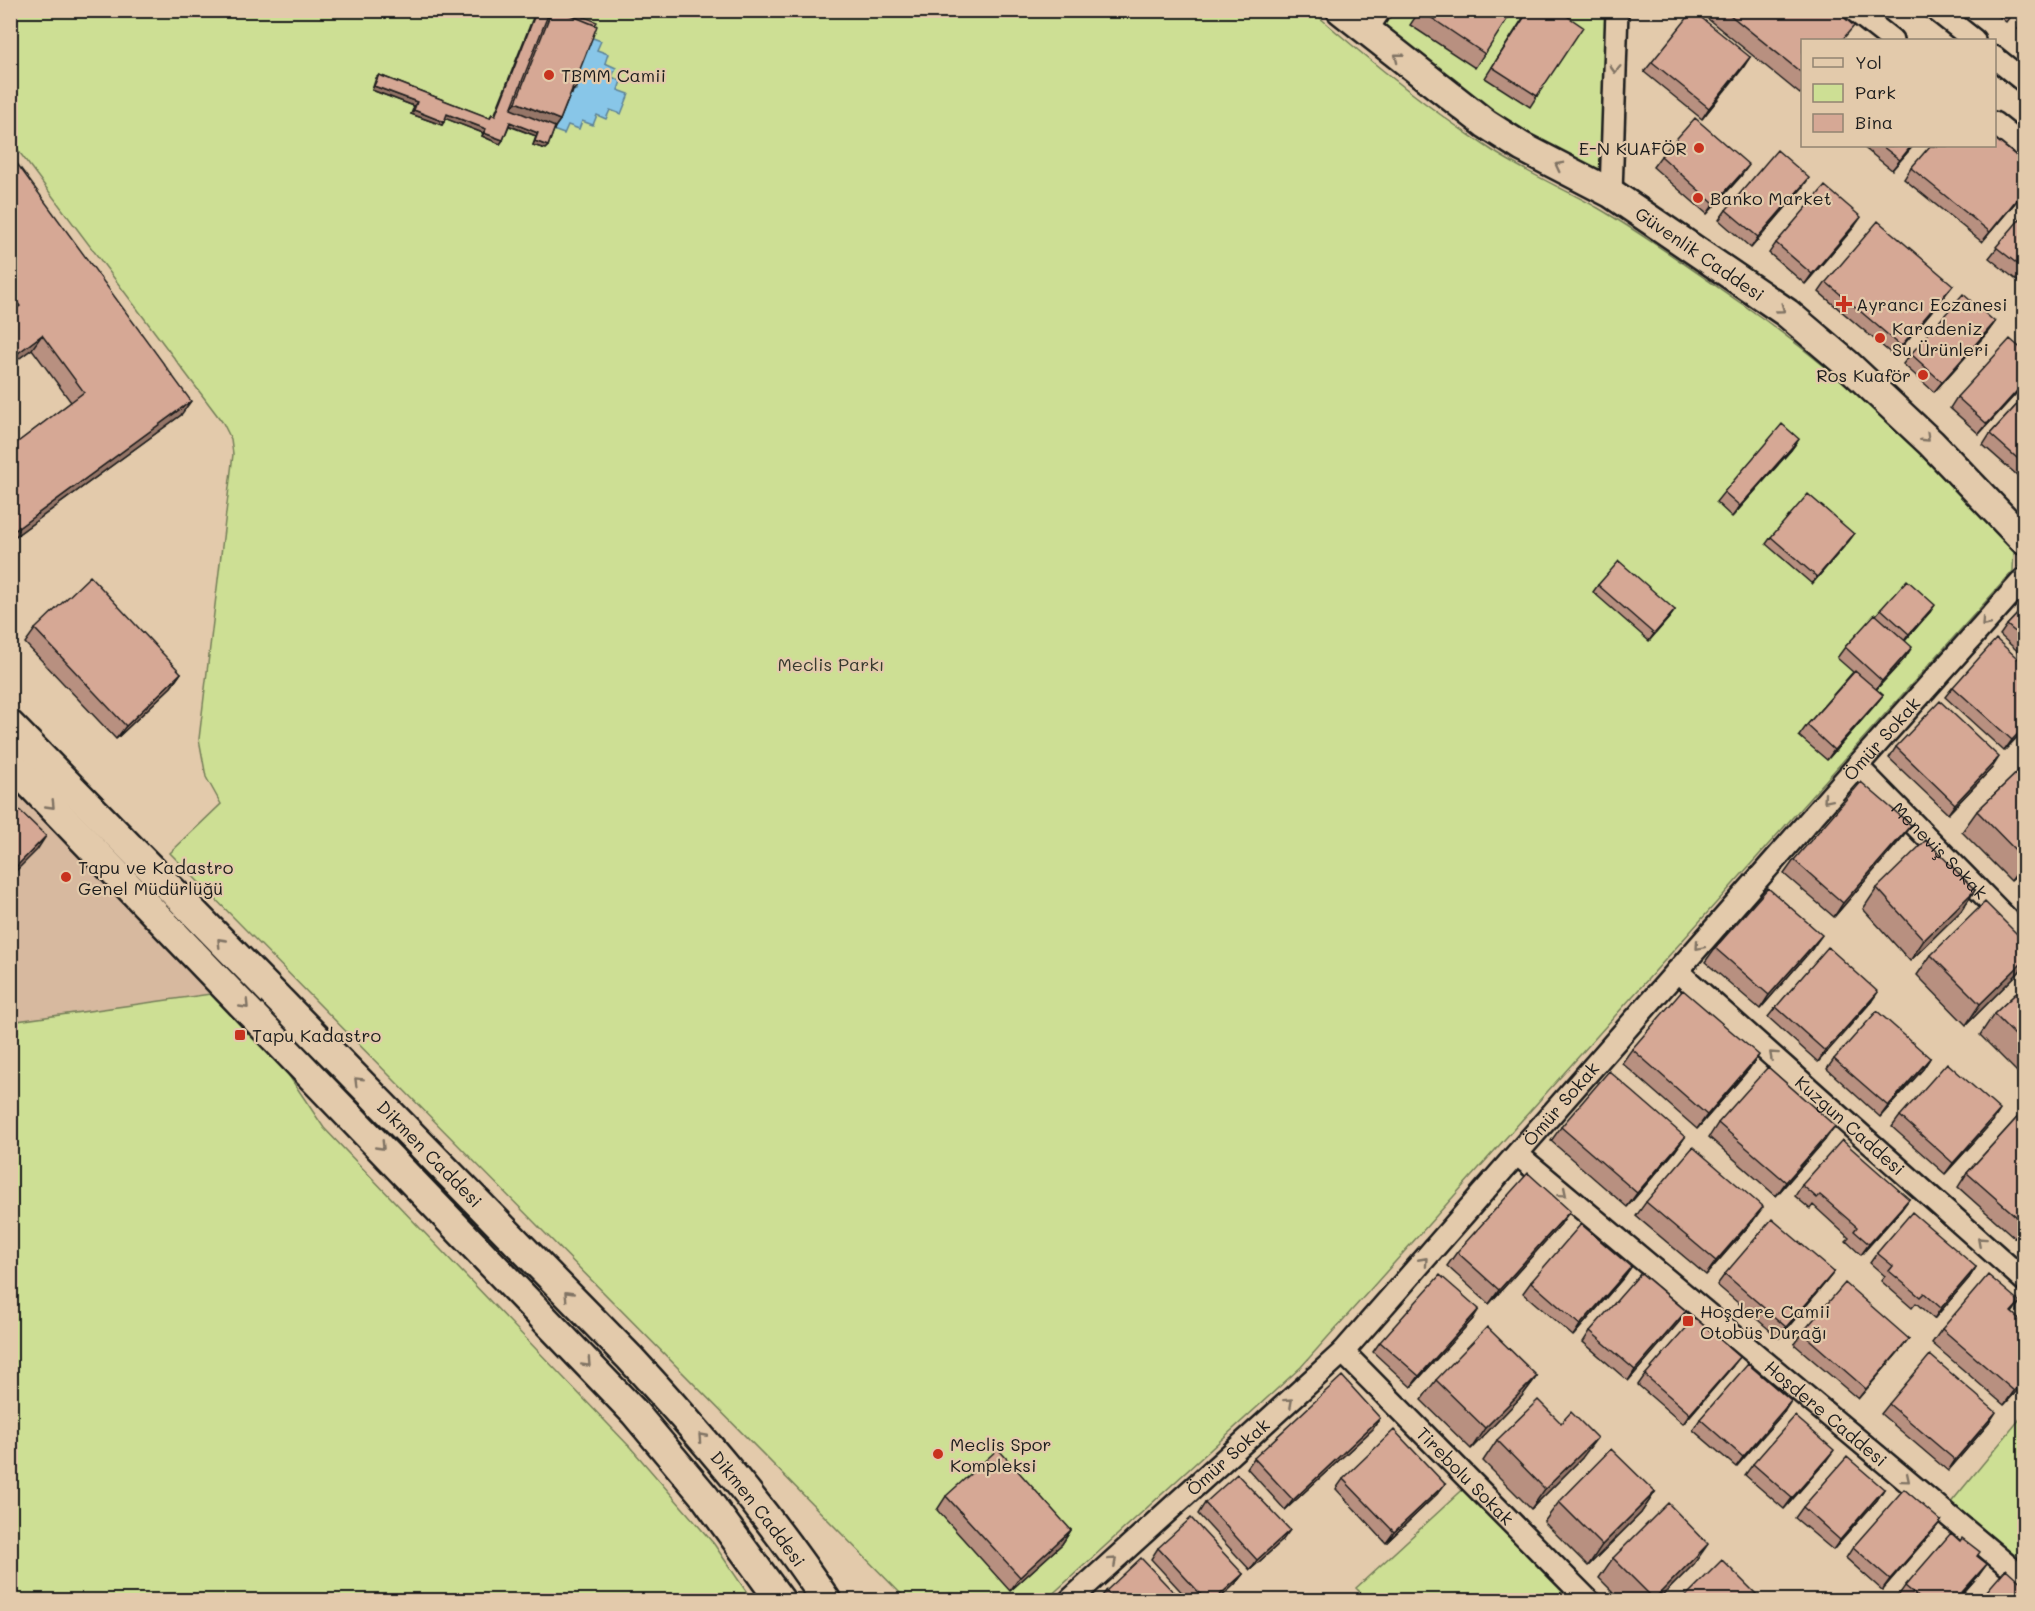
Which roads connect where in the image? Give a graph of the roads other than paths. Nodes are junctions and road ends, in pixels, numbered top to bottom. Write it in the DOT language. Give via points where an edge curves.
graph roads {
  1 [pos="1341,10"];
  2 [pos="1617,10"];
  3 [pos="1854,10"];
  4 [pos="1936,10"];
  5 [pos="1372,21"];
  6 [pos="1891,39"];
  7 [pos="1973,39"];
  8 [pos="1996,58"];
  9 [pos="2025,81"];
  10 [pos="1996,124"];
  11 [pos="2025,147"];
  12 [pos="1611,193"];
  13 [pos="2025,540"];
  14 [pos="2025,579"];
  15 [pos="10,725"];
  16 [pos="10,763"];
  17 [pos="1857,766"];
  18 [pos="2025,936"];
  19 [pos="1677,970"];
  20 [pos="1518,1155"];
  21 [pos="2025,1280"];
  22 [pos="1343,1352"];
  23 [pos="2025,1579"];
  24 [pos="1575,1596"];
  25 [pos="780,1600"];
  26 [pos="826,1600"];
  27 [pos="1070,1600"];
  1 -- 5 [label="main road, Güvenlik Caddesi"];
  2 -- 12 [label="street, one-way"];
  3 -- 6 [label="street"];
  4 -- 7 [label="street"];
  12 -- 5 [label="main road, Güvenlik Caddesi, one-way" via="1486,124"];
  8 -- 9 [label="street"];
  10 -- 11 [label="street"];
  12 -- 13 [label="main road, Güvenlik Caddesi, one-way" via="1787,313 1931,443"];
  14 -- 17 [label="street, Ömür Sokak, one-way"];
  26 -- 15 [label="main road, Dikmen Caddesi, one-way" via="793,1551 708,1443 630,1358"];
  16 -- 25 [label="main road, Dikmen Caddesi, one-way" via="634,1412 705,1497"];
  17 -- 18 [label="street, Meneviş Sokak"];
  17 -- 19 [label="street, Ömür Sokak, one-way"];
  19 -- 20 [label="street, Ömür Sokak"];
  21 -- 19 [label="street, Kuzgun Caddesi, one-way"];
  22 -- 20 [label="street, Ömür Sokak, one-way"];
  20 -- 23 [label="street, Hoşdere Caddesi, one-way"];
  22 -- 24 [label="street, Tirebolu Sokak"];
  27 -- 22 [label="street, Ömür Sokak, one-way"];
}
